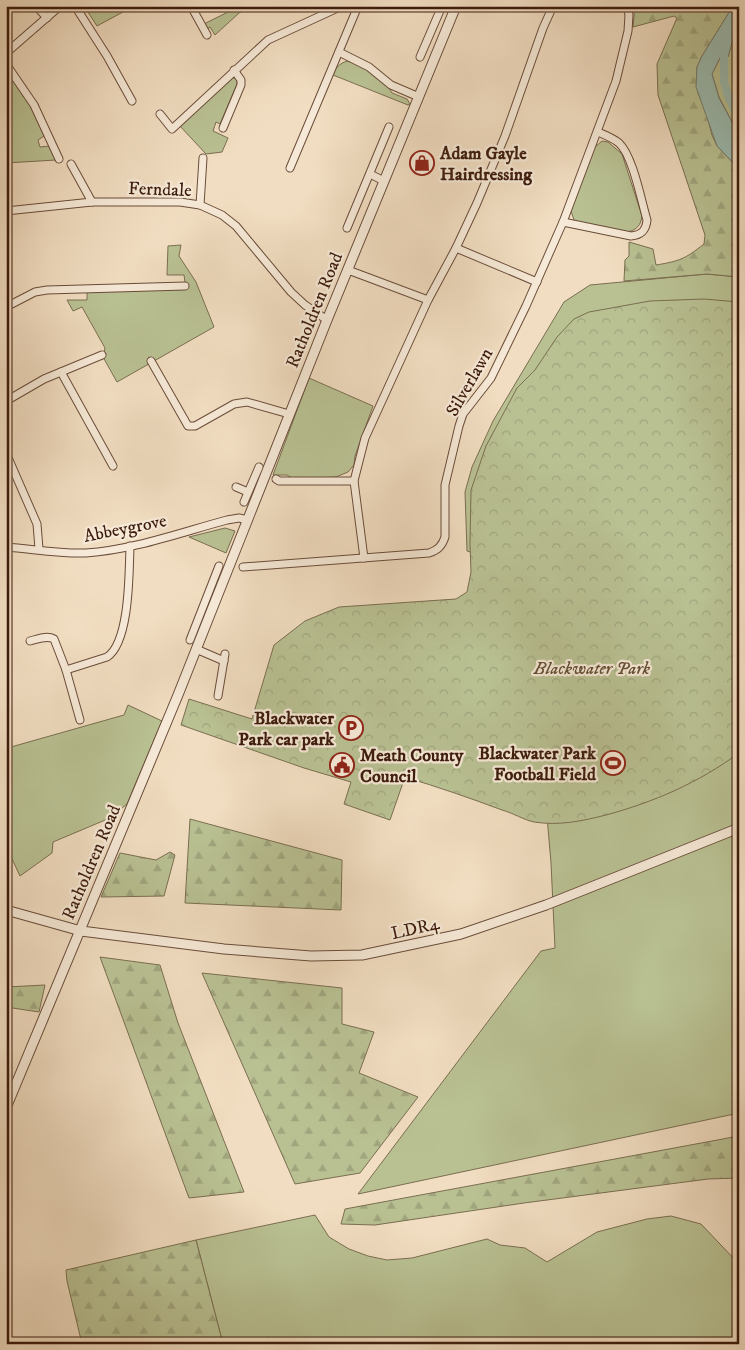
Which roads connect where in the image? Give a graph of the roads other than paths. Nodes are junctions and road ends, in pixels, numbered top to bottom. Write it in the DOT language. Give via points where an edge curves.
graph roads {
  1 [pos="36,6"];
  2 [pos="60,6"];
  3 [pos="75,6"];
  4 [pos="190,6"];
  5 [pos="342,6"];
  6 [pos="358,6"];
  7 [pos="442,6"];
  8 [pos="456,6"];
  9 [pos="552,6"];
  10 [pos="627,6"];
  11 [pos="47,18"];
  12 [pos="207,35"];
  13 [pos="339,52"];
  14 [pos="6,53"];
  15 [pos="420,57"];
  16 [pos="6,64"];
  17 [pos="234,70"];
  18 [pos="419,97"];
  19 [pos="132,101"];
  20 [pos="160,114"];
  21 [pos="389,127"];
  22 [pos="223,128"];
  23 [pos="598,132"];
  24 [pos="203,158"];
  25 [pos="59,159"];
  26 [pos="71,164"];
  27 [pos="290,168"];
  28 [pos="370,174"];
  29 [pos="384,182"];
  30 [pos="92,202"];
  31 [pos="200,205"];
  32 [pos="6,211"];
  33 [pos="563,222"];
  34 [pos="347,228"];
  35 [pos="456,248"];
  36 [pos="348,270"];
  37 [pos="537,282"];
  38 [pos="185,286"];
  39 [pos="428,300"];
  40 [pos="6,307"];
  41 [pos="327,320"];
  42 [pos="102,355"];
  43 [pos="151,361"];
  44 [pos="61,372"];
  45 [pos="6,401"];
  46 [pos="289,414"];
  47 [pos="6,453"];
  48 [pos="113,466"];
  49 [pos="259,467"];
  50 [pos="276,479"];
  51 [pos="258,481"];
  52 [pos="354,481"];
  53 [pos="236,487"];
  54 [pos="248,492"];
  55 [pos="244,502"];
  56 [pos="248,520"];
  57 [pos="130,546"];
  58 [pos="6,547"];
  59 [pos="39,550"];
  60 [pos="364,558"];
  61 [pos="220,566"];
  62 [pos="243,567"];
  63 [pos="201,626"];
  64 [pos="190,640"];
  65 [pos="30,641"];
  66 [pos="196,649"];
  67 [pos="66,670"];
  68 [pos="218,696"];
  69 [pos="80,720"];
  70 [pos="739,828"];
  71 [pos="6,910"];
  72 [pos="80,930"];
  73 [pos="6,1108"];
  1 -- 11 [label="street"];
  2 -- 11 [label="street"];
  3 -- 19 [label="street" via="108,56"];
  4 -- 12 [label="street"];
  5 -- 17 [label="street" via="268,40"];
  6 -- 13 [label="street"];
  7 -- 15 [label="street"];
  8 -- 18 [label="street, Ratholdren Road"];
  9 -- 35 [label="street" via="505,136"];
  10 -- 23 [label="street, Silverlawn" via="629,15 624,56"];
  11 -- 14 [label="street"];
  13 -- 18 [label="street" via="369,66 391,84"];
  13 -- 27 [label="street"];
  16 -- 25 [label="street" via="34,105"];
  17 -- 20 [label="street" via="172,129"];
  17 -- 22 [label="street" via="241,85"];
  18 -- 29 [label="street, Ratholdren Road"];
  21 -- 28 [label="street"];
  23 -- 33 [label="street, Silverlawn"];
  23 -- 33 [label="street" via="626,151 647,220 646,226 643,232 631,236"];
  24 -- 31 [label="street"];
  26 -- 30 [label="street"];
  28 -- 29 [label="street"];
  28 -- 34 [label="street"];
  29 -- 36 [label="street, Ratholdren Road"];
  30 -- 31 [label="street, Ferndale"];
  30 -- 32 [label="street, Ferndale"];
  31 -- 41 [label="street, Ferndale" via="236,226 291,292"];
  33 -- 37 [label="street, Silverlawn"];
  35 -- 37 [label="street"];
  35 -- 39 [label="street"];
  36 -- 39 [label="street"];
  36 -- 41 [label="street, Ratholdren Road"];
  37 -- 60 [label="street, Silverlawn" via="491,378 463,414 445,485 443,545 429,553"];
  38 -- 40 [label="street" via="47,290 35,292"];
  39 -- 52 [label="street" via="365,438"];
  41 -- 46 [label="street, Ratholdren Road"];
  42 -- 44 [label="street"];
  43 -- 46 [label="street" via="188,426 195,426 234,404 247,402"];
  44 -- 45 [label="street"];
  44 -- 48 [label="street"];
  46 -- 51 [label="street, Ratholdren Road"];
  47 -- 59 [label="street" via="34,516"];
  49 -- 51 [label="street"];
  50 -- 52 [label="street"];
  51 -- 54 [label="street"];
  51 -- 56 [label="street, Ratholdren Road"];
  52 -- 60 [label="street"];
  53 -- 54 [label="street"];
  54 -- 55 [label="street"];
  56 -- 57 [label="street, Abbeygrove" via="227,520"];
  56 -- 63 [label="street, Ratholdren Road"];
  57 -- 59 [label="street, Abbeygrove" via="86,553"];
  57 -- 67 [label="street" via="127,605 118,646 103,660"];
  58 -- 59 [label="street, Abbeygrove"];
  60 -- 62 [label="street, Silverlawn"];
  61 -- 63 [label="street, Ratholdren Road"];
  63 -- 64 [label="street, Ratholdren Road"];
  63 -- 66 [label="street, Ratholdren Road"];
  65 -- 67 [label="street" via="45,637 54,639"];
  66 -- 68 [label="street" via="225,657"];
  66 -- 72 [label="street, Ratholdren Road"];
  67 -- 69 [label="street"];
  70 -- 72 [label="street, LDR4" via="461,934 362,955 311,956 224,949"];
  71 -- 72 [label="street, LDR4"];
  72 -- 73 [label="street, Ratholdren Road"];
}
